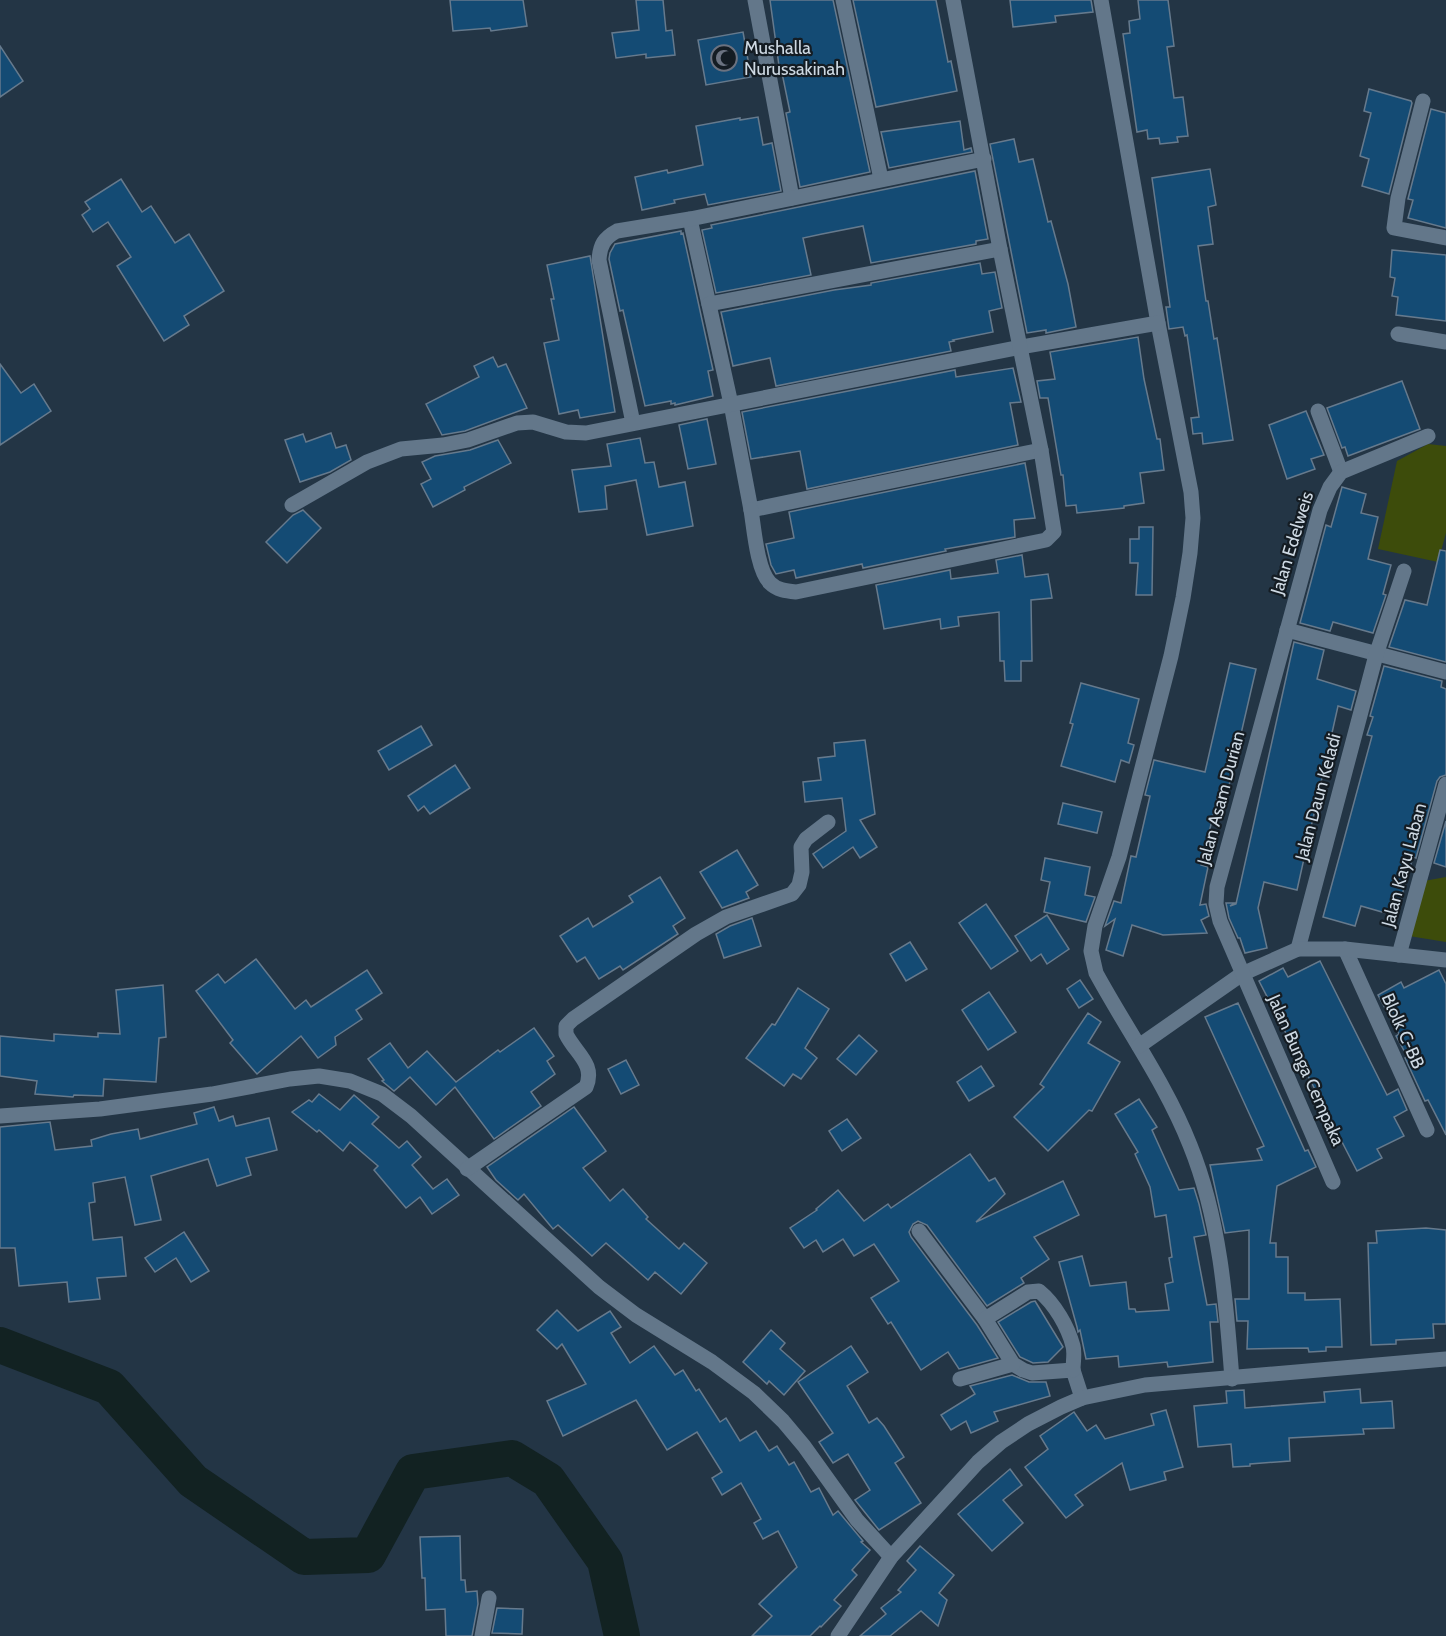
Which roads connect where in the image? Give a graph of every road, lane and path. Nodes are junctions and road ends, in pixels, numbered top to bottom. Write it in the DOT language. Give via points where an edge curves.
graph roads {
  1 [pos="754,0"];
  2 [pos="843,0"];
  3 [pos="953,0"];
  4 [pos="1101,0"];
  5 [pos="1423,101"];
  6 [pos="984,159"];
  7 [pos="881,179"];
  8 [pos="792,198"];
  9 [pos="690,219"];
  10 [pos="1446,238"];
  11 [pos="1000,249"];
  12 [pos="709,304"];
  13 [pos="1158,323"];
  14 [pos="1398,334"];
  15 [pos="1446,342"];
  16 [pos="1021,347"];
  17 [pos="731,404"];
  18 [pos="1318,411"];
  19 [pos="633,423"];
  20 [pos="1428,436"];
  21 [pos="1041,450"];
  22 [pos="1341,472"];
  23 [pos="292,505"];
  24 [pos="751,510"];
  25 [pos="1404,571"];
  26 [pos="1287,630"];
  27 [pos="1376,655"];
  28 [pos="1446,672"];
  29 [pos="1446,784"];
  30 [pos="828,822"];
  31 [pos="1298,949"];
  32 [pos="1345,949"];
  33 [pos="1399,955"];
  34 [pos="1446,960"];
  35 [pos="1242,974"];
  36 [pos="1139,1046"];
  37 [pos="0,1116"];
  38 [pos="1427,1130"];
  39 [pos="467,1169"];
  40 [pos="1333,1182"];
  41 [pos="919,1231"];
  42 [pos="985,1319"];
  43 [pos="1446,1359"];
  44 [pos="1013,1364"];
  45 [pos="1073,1370"];
  46 [pos="960,1379"];
  47 [pos="1232,1379"];
  48 [pos="1082,1398"];
  49 [pos="891,1557"];
  50 [pos="489,1598"];
  51 [pos="482,1636"];
  52 [pos="838,1636"];
  1 -- 8 [label="street"];
  2 -- 7 [label="street"];
  3 -- 6 [label="street"];
  4 -- 13 [label="street"];
  5 -- 10 [label="street" via="1394,228"];
  6 -- 7 [label="street"];
  6 -- 11 [label="street"];
  7 -- 8 [label="street"];
  8 -- 9 [label="street"];
  9 -- 12 [label="street"];
  9 -- 19 [label="street" via="617,231 607,237 599,250"];
  11 -- 12 [label="street"];
  11 -- 16 [label="street"];
  12 -- 17 [label="street"];
  13 -- 16 [label="street"];
  13 -- 36 [label="street" via="1191,492 1190,554 1171,656 1091,951 1096,973"];
  14 -- 15 [label="street"];
  16 -- 17 [label="street"];
  16 -- 21 [label="street"];
  17 -- 19 [label="street"];
  17 -- 24 [label="street"];
  18 -- 22 [label="street"];
  19 -- 23 [label="street" via="586,433 566,432 533,422 517,423 468,440 401,449 367,462"];
  20 -- 22 [label="street"];
  21 -- 24 [label="street"];
  21 -- 24 [label="street" via="1055,525 1052,537 796,592 781,590 765,578"];
  22 -- 26 [label="street, Jalan Edelweis" via="1325,497"];
  25 -- 27 [label="street, Jalan Daun Keladi"];
  26 -- 27 [label="street"];
  26 -- 35 [label="street, Jalan Asam Durian" via="1217,887 1220,921"];
  27 -- 28 [label="street"];
  27 -- 31 [label="street, Jalan Daun Keladi"];
  29 -- 33 [label="street, Jalan Kayu Laban"];
  30 -- 39 [label="street" via="801,847 802,872 792,894 726,917 696,934 573,1019 566,1026 566,1034 589,1068 586,1087"];
  31 -- 32 [label="street"];
  31 -- 35 [label="street"];
  32 -- 33 [label="street"];
  32 -- 38 [label="street, Blolk C-BB"];
  33 -- 34 [label="street"];
  35 -- 36 [label="street"];
  35 -- 40 [label="street, Jalan Bunga Cempaka"];
  36 -- 47 [label="street" via="1169,1099 1207,1197 1226,1298"];
  37 -- 39 [label="street" via="100,1109 319,1076 350,1081 382,1094"];
  39 -- 49 [label="street" via="599,1287 754,1393 797,1438 857,1520"];
  41 -- 42 [label="street"];
  42 -- 44 [label="street"];
  42 -- 45 [label="street" via="1028,1292 1040,1291 1049,1299 1068,1333 1074,1348"];
  43 -- 47 [label="street"];
  44 -- 45 [label="street" via="1032,1373"];
  44 -- 46 [label="street"];
  45 -- 48 [label="street"];
  47 -- 48 [label="street" via="1145,1385"];
  48 -- 49 [label="street" via="1028,1424 978,1462"];
  49 -- 52 [label="street"];
  50 -- 51 [label="street"];
}
